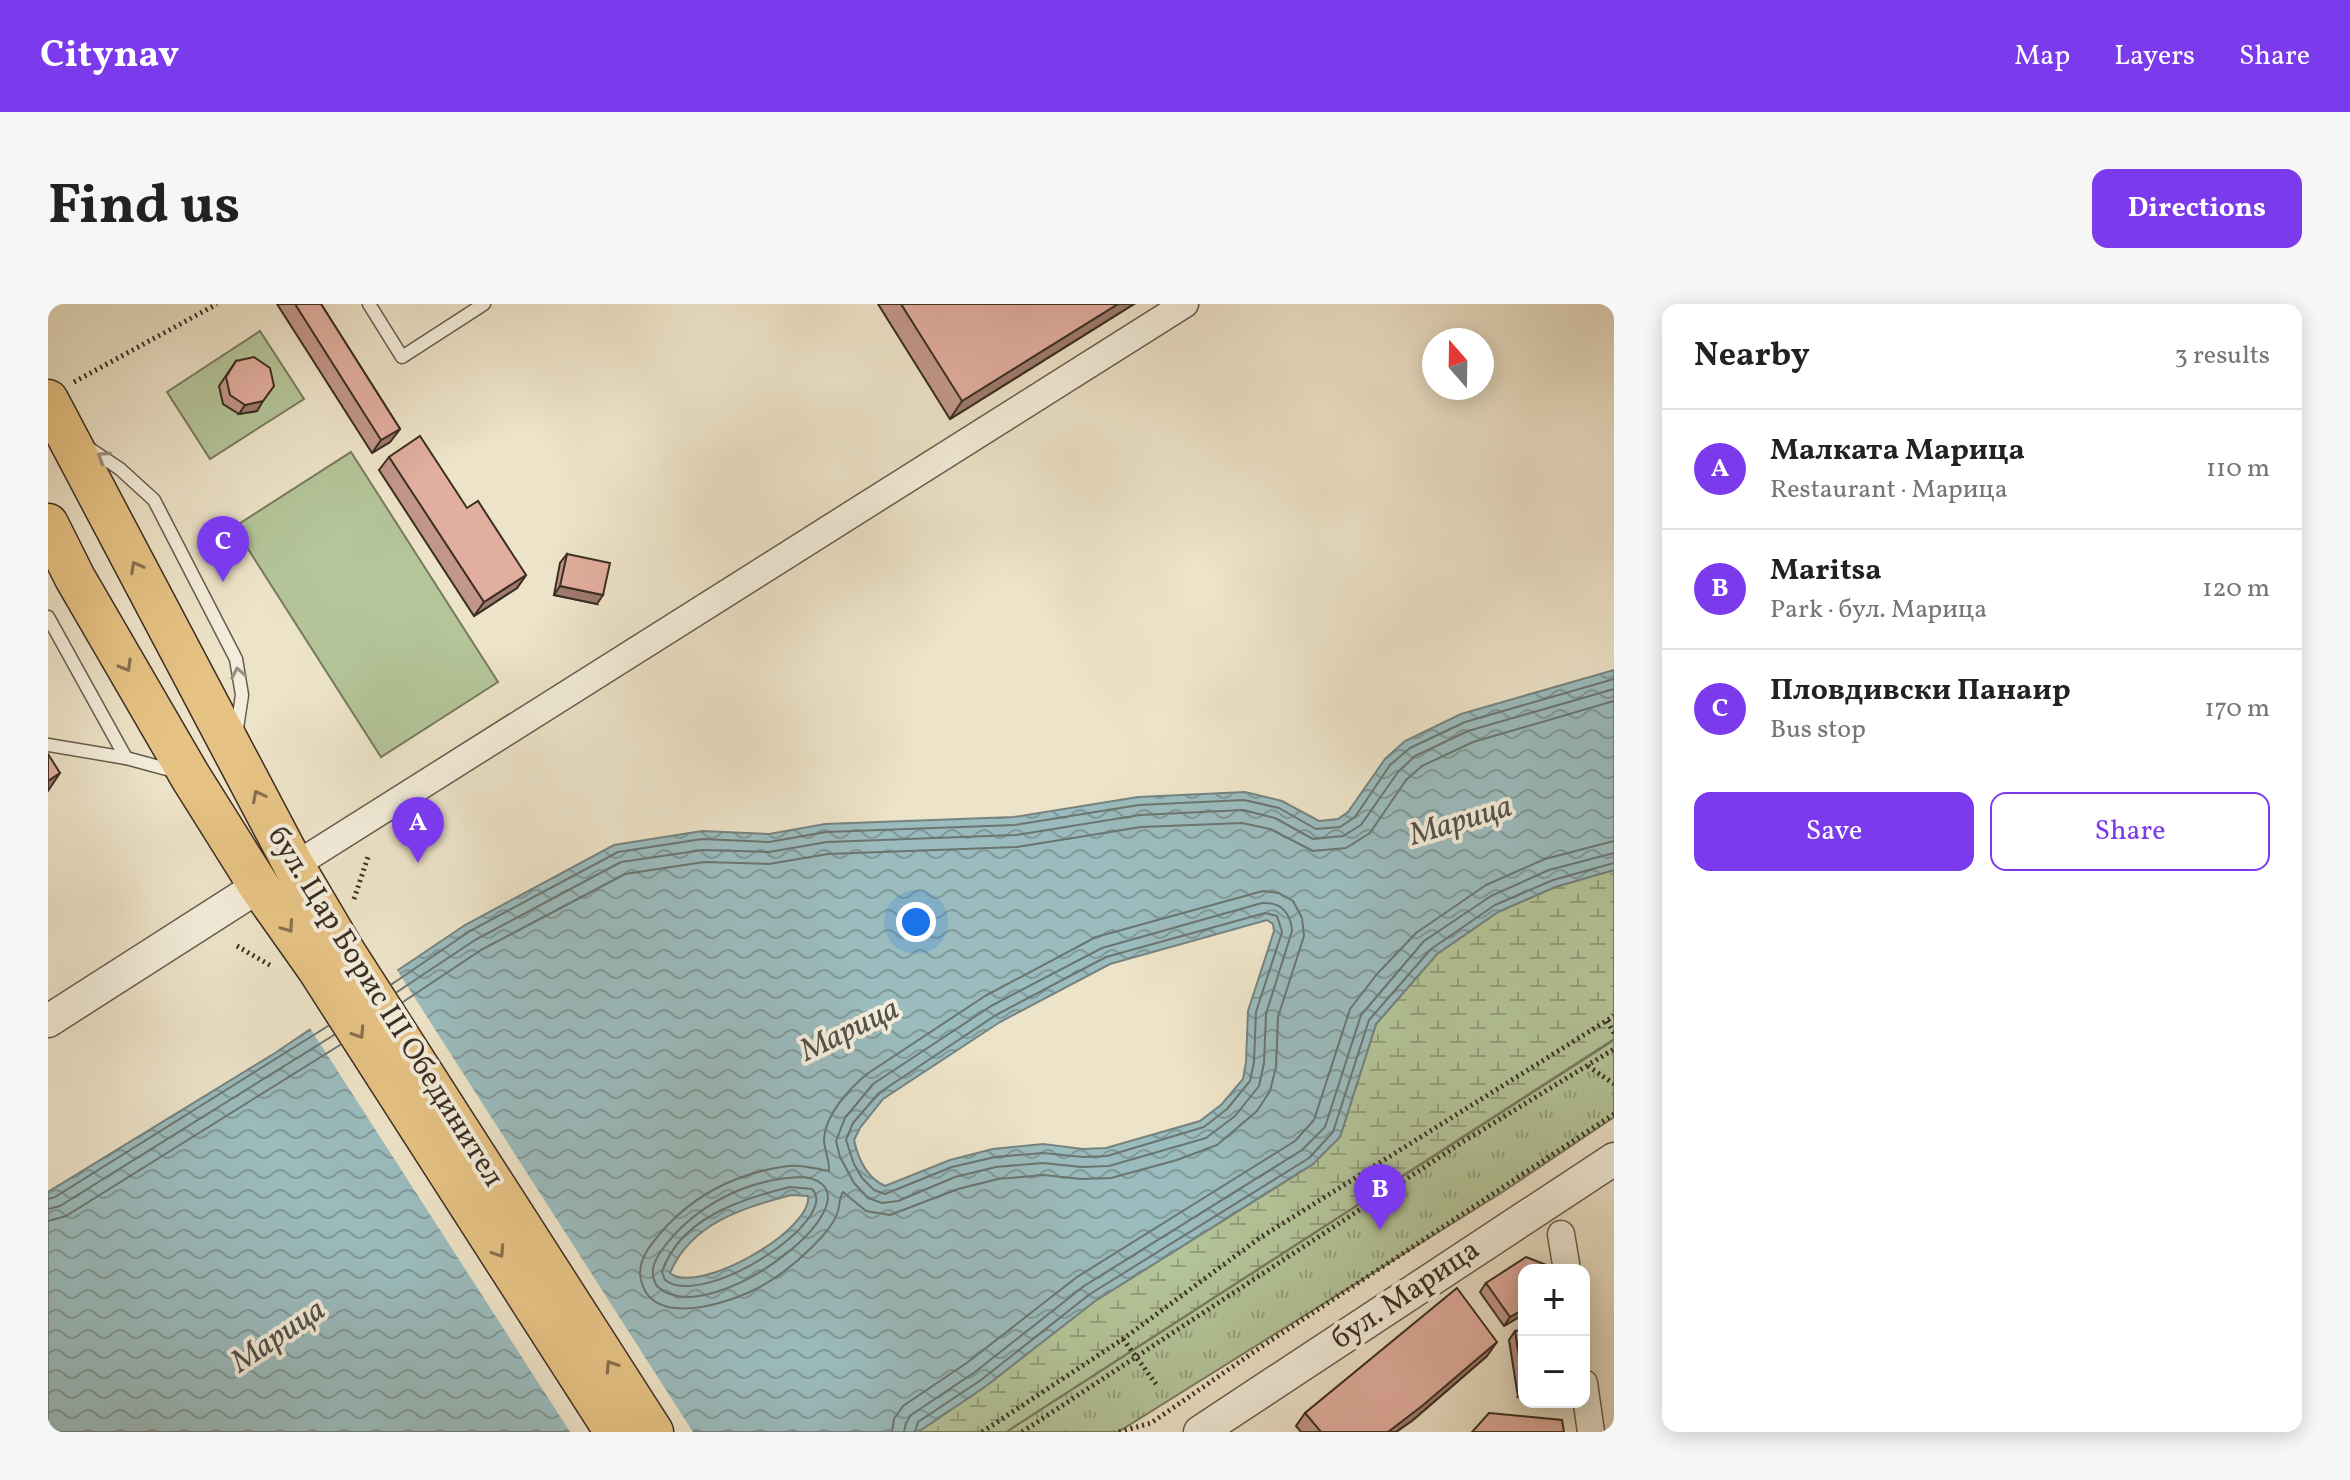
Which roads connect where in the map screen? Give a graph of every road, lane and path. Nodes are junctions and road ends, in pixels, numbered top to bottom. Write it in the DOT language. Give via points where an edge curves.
graph roads {
  1 [pos="217,304"];
  2 [pos="369,304"];
  3 [pos="484,304"];
  4 [pos="1185,304"];
  5 [pos="62,405"];
  6 [pos="48,524"];
  7 [pos="48,617"];
  8 [pos="48,745"];
  9 [pos="126,758"];
  10 [pos="190,776"];
  11 [pos="368,857"];
  12 [pos="294,866"];
  13 [pos="259,886"];
  14 [pos="352,910"];
  15 [pos="237,946"];
  16 [pos="313,962"];
  17 [pos="1614,1016"];
  18 [pos="48,1021"];
  19 [pos="1607,1021"];
  20 [pos="1614,1033"];
  21 [pos="1614,1049"];
  22 [pos="1588,1066"];
  23 [pos="1614,1084"];
  24 [pos="1614,1114"];
  25 [pos="1614,1159"];
  26 [pos="1561,1234"];
  27 [pos="1566,1264"];
  28 [pos="1123,1339"];
  29 [pos="1136,1359"];
  30 [pos="1156,1384"];
  31 [pos="1588,1408"];
  32 [pos="615,1432"];
  33 [pos="653,1432"];
  34 [pos="982,1432"];
  35 [pos="1022,1432"];
  36 [pos="1119,1432"];
  37 [pos="1200,1432"];
  38 [pos="1591,1432"];
  1 -- 5 [label="path"];
  2 -- 3 [label="lane" via="402,357"];
  4 -- 12 [label="street"];
  12 -- 5 [label="main road, бул. Цар Борис III Обединител, one-way"];
  6 -- 10 [label="main road, бул. Цар Борис III Обединител, one-way"];
  7 -- 9 [label="lane"];
  8 -- 9 [label="lane"];
  9 -- 10 [label="lane"];
  10 -- 13 [label="main road, бул. Цар Борис III Обединител"];
  11 -- 14 [label="path"];
  12 -- 16 [label="main road, бул. Цар Борис III Обединител"];
  13 -- 16 [label="main road, бул. Цар Борис III Обединител, one-way"];
  13 -- 18 [label="street"];
  15 -- 16 [label="path" via="267,965"];
  16 -- 32 [label="main road, бул. Цар Борис III Обединител, one-way"];
  33 -- 16 [label="main road, бул. Цар Борис III Обединител, one-way"];
  17 -- 19 [label="path"];
  19 -- 20 [label="path"];
  19 -- 28 [label="path" via="1261,1237"];
  21 -- 22 [label="path"];
  22 -- 23 [label="path"];
  22 -- 29 [label="path" via="1461,1143"];
  24 -- 36 [label="path" via="1151,1423"];
  25 -- 37 [label="street, бул. Марица"];
  26 -- 27 [label="street"];
  28 -- 29 [label="path"];
  28 -- 34 [label="path"];
  29 -- 30 [label="path"];
  29 -- 35 [label="path"];
  31 -- 38 [label="street"];
}
